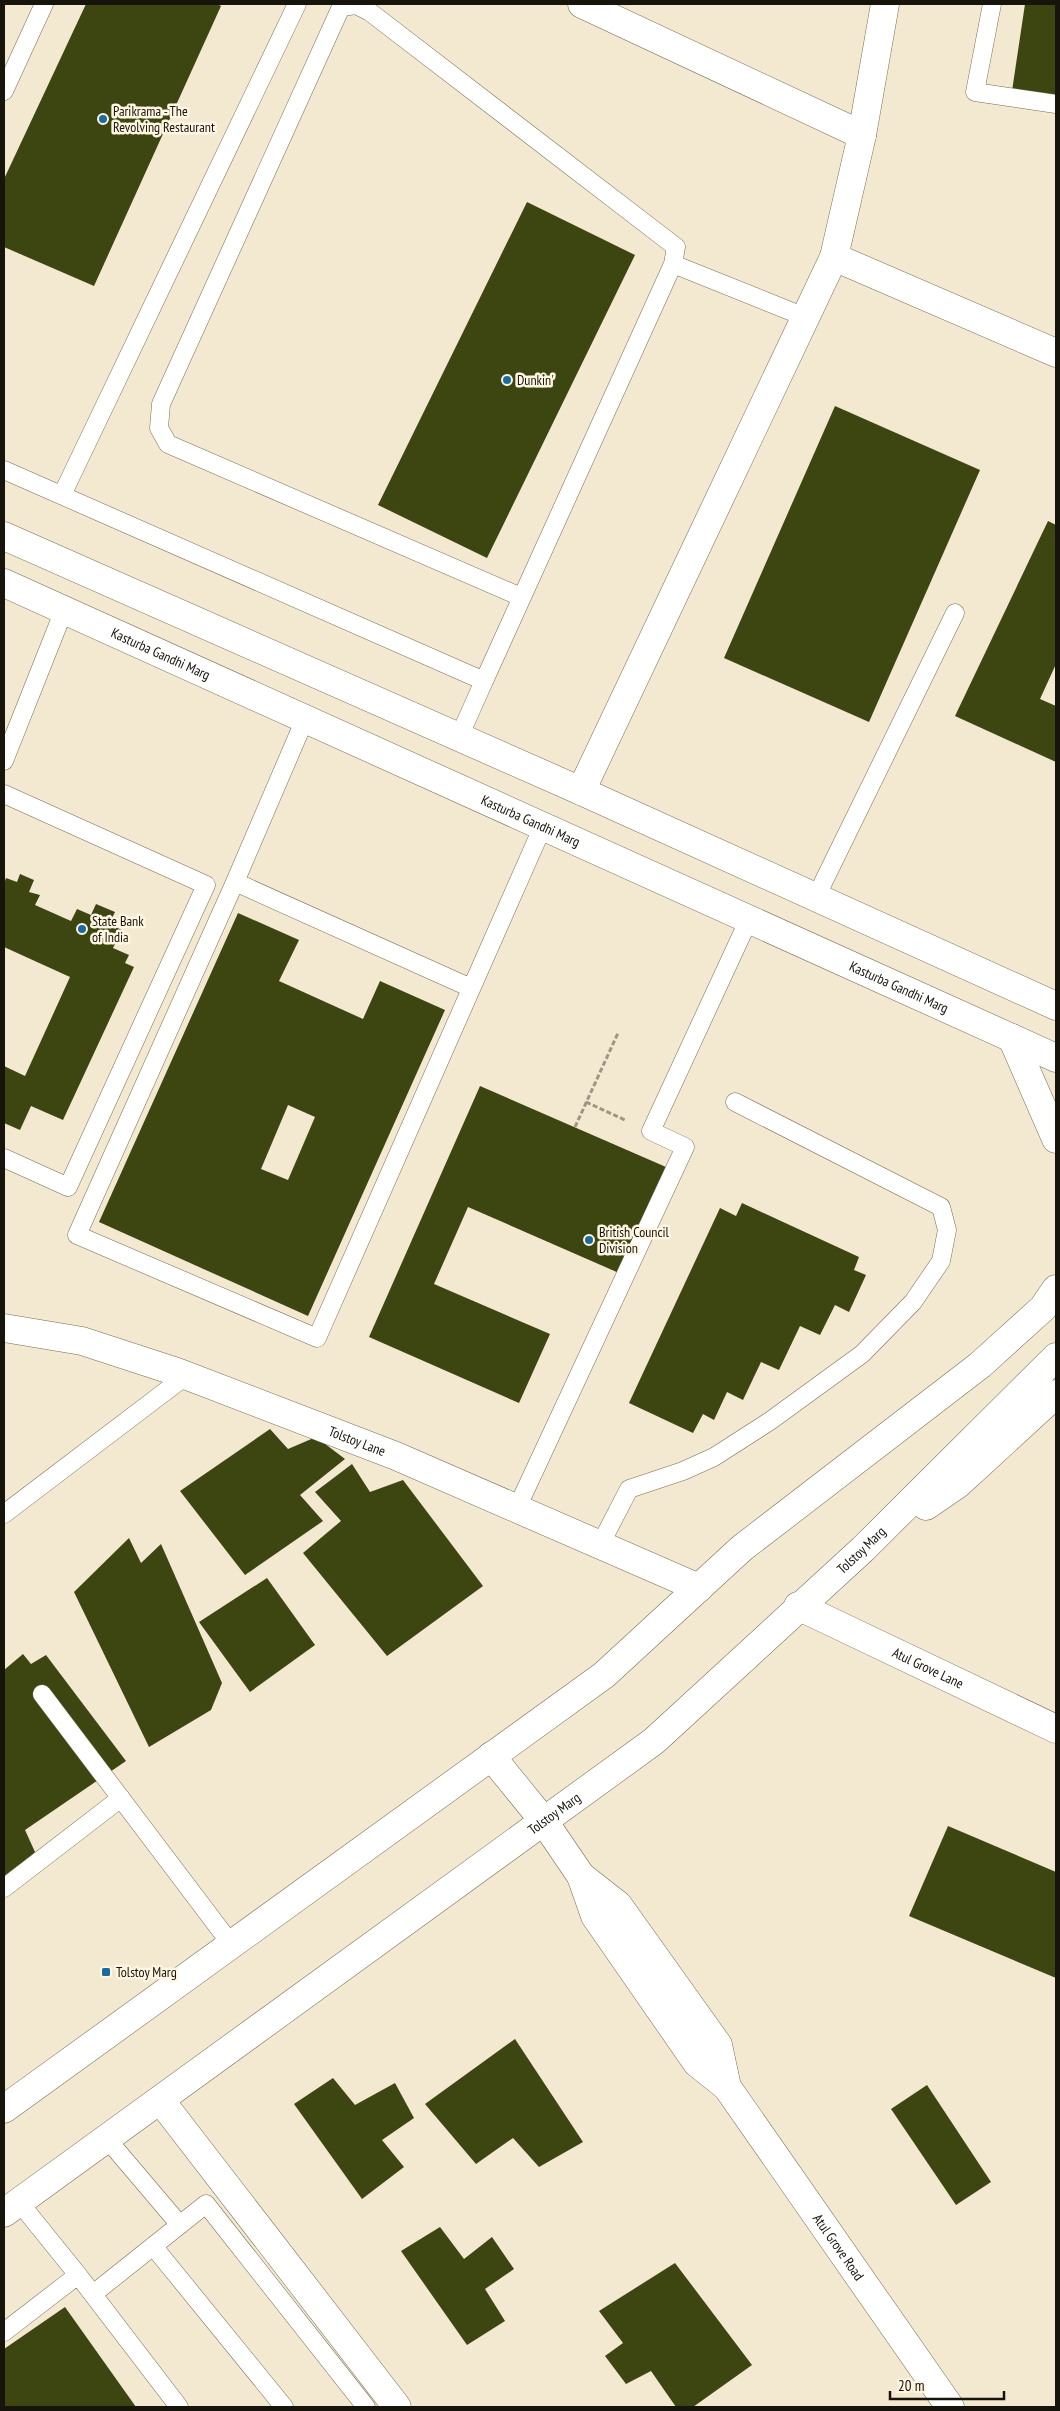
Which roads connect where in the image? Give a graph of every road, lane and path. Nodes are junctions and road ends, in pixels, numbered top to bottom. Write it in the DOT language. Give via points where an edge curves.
graph roads {
  1 [pos="44,4"];
  2 [pos="297,4"];
  3 [pos="582,4"];
  4 [pos="885,4"];
  5 [pos="992,4"];
  6 [pos="4,91"];
  7 [pos="1056,104"];
  8 [pos="862,135"];
  9 [pos="834,258"];
  10 [pos="673,264"];
  11 [pos="805,317"];
  12 [pos="1056,352"];
  13 [pos="4,470"];
  14 [pos="62,495"];
  15 [pos="4,536"];
  16 [pos="4,583"];
  17 [pos="521,598"];
  18 [pos="64,610"];
  19 [pos="955,614"];
  20 [pos="484,680"];
  21 [pos="305,718"];
  22 [pos="459,737"];
  23 [pos="4,761"];
  24 [pos="581,790"];
  25 [pos="4,794"];
  26 [pos="543,826"];
  27 [pos="235,882"];
  28 [pos="816,897"];
  29 [pos="749,919"];
  30 [pos="471,988"];
  31 [pos="1052,1002"];
  32 [pos="618,1033"];
  33 [pos="1012,1038"];
  34 [pos="1056,1058"];
  35 [pos="586,1102"];
  36 [pos="735,1102"];
  37 [pos="575,1127"];
  38 [pos="650,1132"];
  39 [pos="1056,1139"];
  40 [pos="4,1158"];
  41 [pos="1056,1289"];
  42 [pos="4,1328"];
  43 [pos="1056,1357"];
  44 [pos="187,1375"];
  45 [pos="1056,1394"];
  46 [pos="517,1508"];
  47 [pos="4,1514"];
  48 [pos="600,1545"];
  49 [pos="863,1549"];
  50 [pos="699,1588"];
  51 [pos="798,1606"];
  52 [pos="42,1694"];
  53 [pos="1056,1729"];
  54 [pos="491,1756"];
  55 [pos="121,1798"];
  56 [pos="543,1820"];
  57 [pos="4,1888"];
  58 [pos="232,1944"];
  59 [pos="161,2101"];
  60 [pos="4,2109"];
  61 [pos="107,2139"];
  62 [pos="12,2208"];
  63 [pos="180,2225"];
  64 [pos="154,2246"];
  65 [pos="78,2275"];
  66 [pos="93,2294"];
  67 [pos="4,2332"];
  68 [pos="179,2407"];
  69 [pos="284,2407"];
  70 [pos="366,2407"];
  71 [pos="397,2407"];
  72 [pos="950,2407"];
  1 -- 6 [label="lane"];
  2 -- 14 [label="lane"];
  3 -- 8 [label="main road"];
  4 -- 8 [label="main road"];
  5 -- 7 [label="lane" via="975,92"];
  8 -- 9 [label="main road"];
  9 -- 11 [label="main road"];
  9 -- 12 [label="main road"];
  10 -- 11 [label="lane"];
  10 -- 17 [label="lane"];
  10 -- 17 [label="lane" via="676,246 370,12 356,5 341,7 161,404 159,428 168,444"];
  11 -- 24 [label="main road"];
  13 -- 14 [label="lane"];
  14 -- 20 [label="lane"];
  15 -- 22 [label="main road"];
  16 -- 18 [label="main road, Kasturba Gandhi Marg"];
  17 -- 20 [label="lane"];
  18 -- 21 [label="main road, Kasturba Gandhi Marg"];
  18 -- 23 [label="lane"];
  19 -- 28 [label="lane"];
  20 -- 22 [label="lane"];
  21 -- 26 [label="main road, Kasturba Gandhi Marg"];
  21 -- 27 [label="lane"];
  22 -- 24 [label="main road"];
  24 -- 28 [label="main road"];
  25 -- 40 [label="lane" via="206,885 68,1187"];
  26 -- 29 [label="main road, Kasturba Gandhi Marg"];
  26 -- 30 [label="lane"];
  27 -- 30 [label="lane"];
  27 -- 30 [label="lane" via="77,1236 317,1338"];
  28 -- 31 [label="main road"];
  29 -- 33 [label="main road, Kasturba Gandhi Marg"];
  29 -- 38 [label="lane"];
  32 -- 35 [label="path"];
  33 -- 34 [label="main road, Kasturba Gandhi Marg"];
  33 -- 39 [label="main road"];
  35 -- 37 [label="path"];
  35 -- 38 [label="path"];
  36 -- 48 [label="lane" via="941,1207 947,1230 941,1261 912,1302 862,1354 714,1458 629,1489"];
  38 -- 46 [label="lane" via="684,1147"];
  41 -- 50 [label="main road" via="1043,1308 980,1364 742,1548"];
  42 -- 44 [label="main road, Tolstoy Lane" via="82,1342"];
  43 -- 49 [label="main road, Tolstoy Marg"];
  44 -- 46 [label="main road, Tolstoy Lane" via="396,1456"];
  44 -- 47 [label="lane"];
  45 -- 49 [label="main road" via="958,1484"];
  46 -- 48 [label="main road, Tolstoy Lane"];
  48 -- 50 [label="main road, Tolstoy Lane"];
  49 -- 51 [label="main road, Tolstoy Marg"];
  50 -- 54 [label="main road" via="604,1675"];
  51 -- 53 [label="main road, Atul Grove Lane"];
  51 -- 56 [label="main road, Tolstoy Marg" via="654,1741"];
  52 -- 55 [label="lane"];
  54 -- 56 [label="main road, Atul Grove Road"];
  54 -- 58 [label="main road"];
  55 -- 57 [label="lane"];
  55 -- 58 [label="lane"];
  56 -- 59 [label="main road, Tolstoy Marg"];
  56 -- 72 [label="main road, Atul Grove Road" via="581,1876 600,1924 697,2063 727,2087"];
  58 -- 60 [label="main road"];
  59 -- 61 [label="main road, Tolstoy Marg"];
  59 -- 71 [label="main road"];
  61 -- 62 [label="main road, Tolstoy Marg"];
  61 -- 63 [label="lane"];
  62 -- 65 [label="lane"];
  63 -- 64 [label="lane"];
  63 -- 70 [label="lane" via="206,2204"];
  64 -- 66 [label="lane"];
  64 -- 69 [label="lane"];
  65 -- 66 [label="lane"];
  65 -- 67 [label="lane"];
  66 -- 68 [label="lane"];
}
